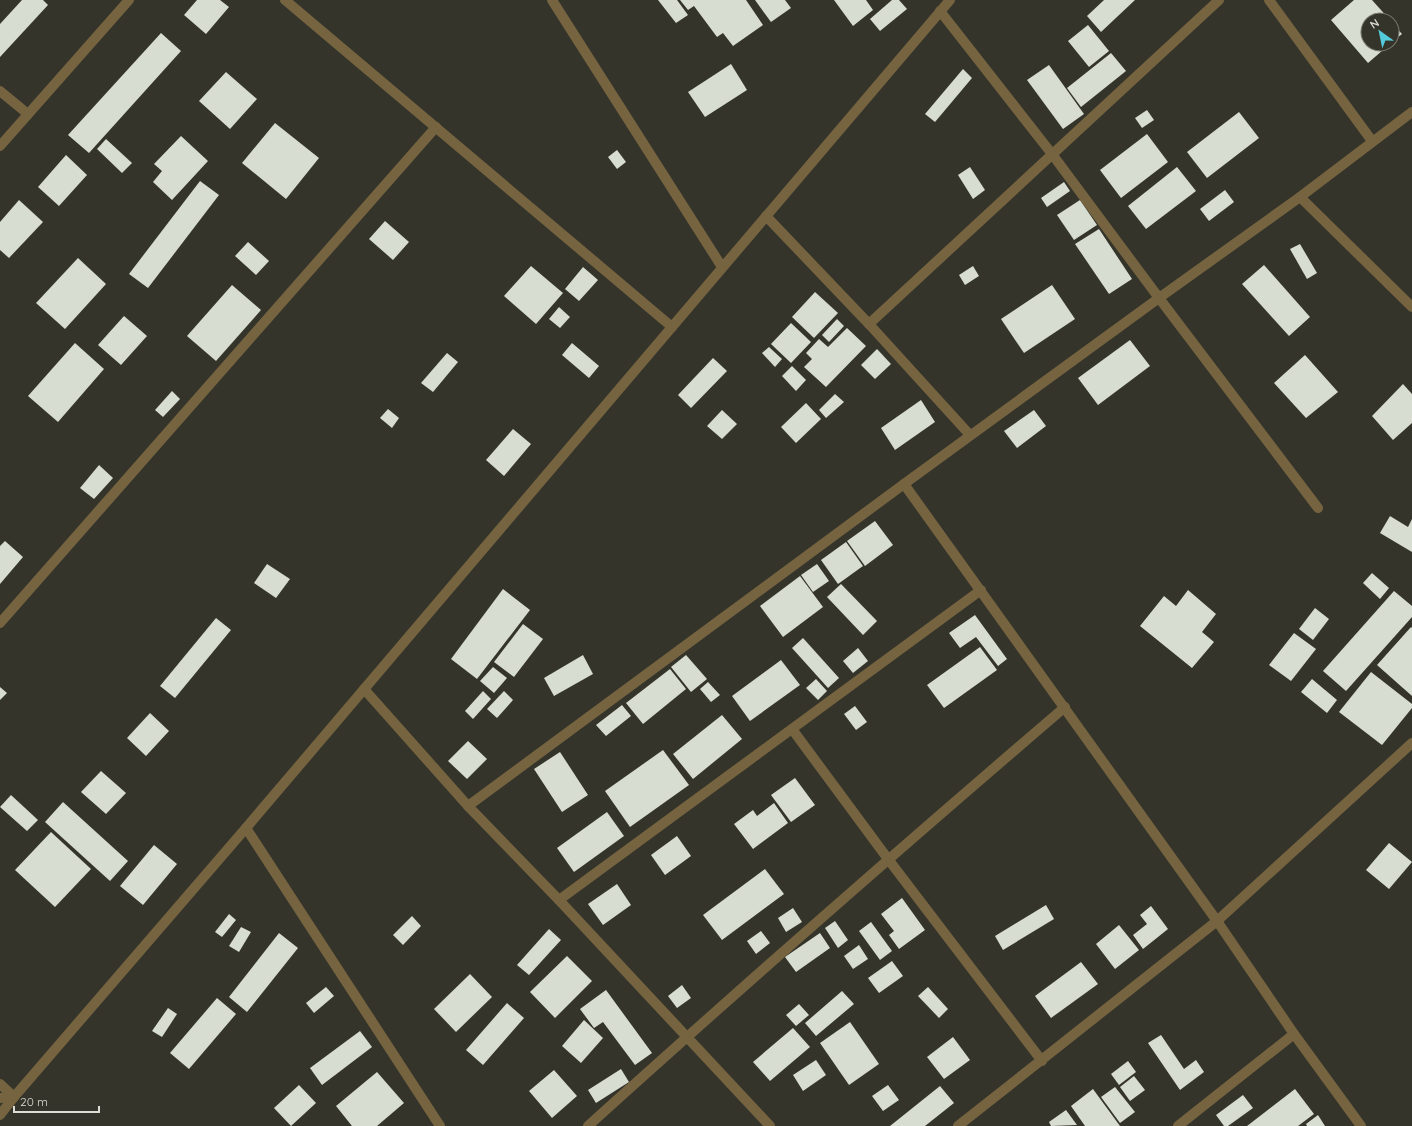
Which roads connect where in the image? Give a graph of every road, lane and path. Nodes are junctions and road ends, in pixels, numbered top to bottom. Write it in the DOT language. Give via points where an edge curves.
graph roads {
  1 [pos="129,0"];
  2 [pos="285,0"];
  3 [pos="552,0"];
  4 [pos="950,0"];
  5 [pos="1218,0"];
  6 [pos="1269,0"];
  7 [pos="940,11"];
  8 [pos="0,91"];
  9 [pos="1412,112"];
  10 [pos="28,114"];
  11 [pos="436,127"];
  12 [pos="1372,142"];
  13 [pos="0,146"];
  14 [pos="1052,154"];
  15 [pos="1300,196"];
  16 [pos="766,216"];
  17 [pos="722,267"];
  18 [pos="1159,298"];
  19 [pos="1412,308"];
  20 [pos="869,324"];
  21 [pos="672,327"];
  22 [pos="970,435"];
  23 [pos="904,484"];
  24 [pos="1318,508"];
  25 [pos="981,590"];
  26 [pos="0,622"];
  27 [pos="364,689"];
  28 [pos="1065,707"];
  29 [pos="792,729"];
  30 [pos="1412,742"];
  31 [pos="468,806"];
  32 [pos="246,828"];
  33 [pos="888,859"];
  34 [pos="559,900"];
  35 [pos="1217,921"];
  36 [pos="1294,1034"];
  37 [pos="687,1036"];
  38 [pos="1042,1061"];
  39 [pos="0,1084"];
  40 [pos="14,1097"];
  41 [pos="0,1098"];
  42 [pos="0,1115"];
  43 [pos="440,1126"];
  44 [pos="588,1126"];
  45 [pos="770,1126"];
  46 [pos="958,1126"];
  47 [pos="1178,1126"];
  48 [pos="1361,1126"];
  1 -- 10 [label="street"];
  2 -- 11 [label="street"];
  3 -- 17 [label="street"];
  4 -- 7 [label="street"];
  5 -- 14 [label="street"];
  6 -- 12 [label="street"];
  7 -- 14 [label="street"];
  7 -- 16 [label="street"];
  8 -- 10 [label="street"];
  9 -- 12 [label="street"];
  10 -- 13 [label="street"];
  11 -- 21 [label="street"];
  11 -- 26 [label="street"];
  12 -- 15 [label="street"];
  14 -- 18 [label="street"];
  14 -- 20 [label="street"];
  15 -- 18 [label="street"];
  15 -- 19 [label="street"];
  16 -- 17 [label="street"];
  16 -- 20 [label="street"];
  17 -- 21 [label="street"];
  18 -- 22 [label="street"];
  18 -- 24 [label="street"];
  20 -- 22 [label="street"];
  21 -- 27 [label="street"];
  22 -- 23 [label="street"];
  23 -- 25 [label="street"];
  23 -- 31 [label="street"];
  25 -- 28 [label="street"];
  25 -- 29 [label="street"];
  27 -- 31 [label="street"];
  27 -- 32 [label="street"];
  28 -- 33 [label="street"];
  28 -- 35 [label="street"];
  29 -- 33 [label="street"];
  29 -- 34 [label="street"];
  30 -- 35 [label="street"];
  31 -- 34 [label="street"];
  32 -- 40 [label="street"];
  32 -- 43 [label="street"];
  33 -- 37 [label="street"];
  33 -- 38 [label="street"];
  34 -- 37 [label="street"];
  35 -- 36 [label="street"];
  35 -- 38 [label="street"];
  36 -- 47 [label="street"];
  36 -- 48 [label="street"];
  37 -- 44 [label="street"];
  37 -- 45 [label="street"];
  38 -- 46 [label="street"];
  39 -- 40 [label="street"];
  40 -- 41 [label="street"];
  40 -- 42 [label="street"];
}
